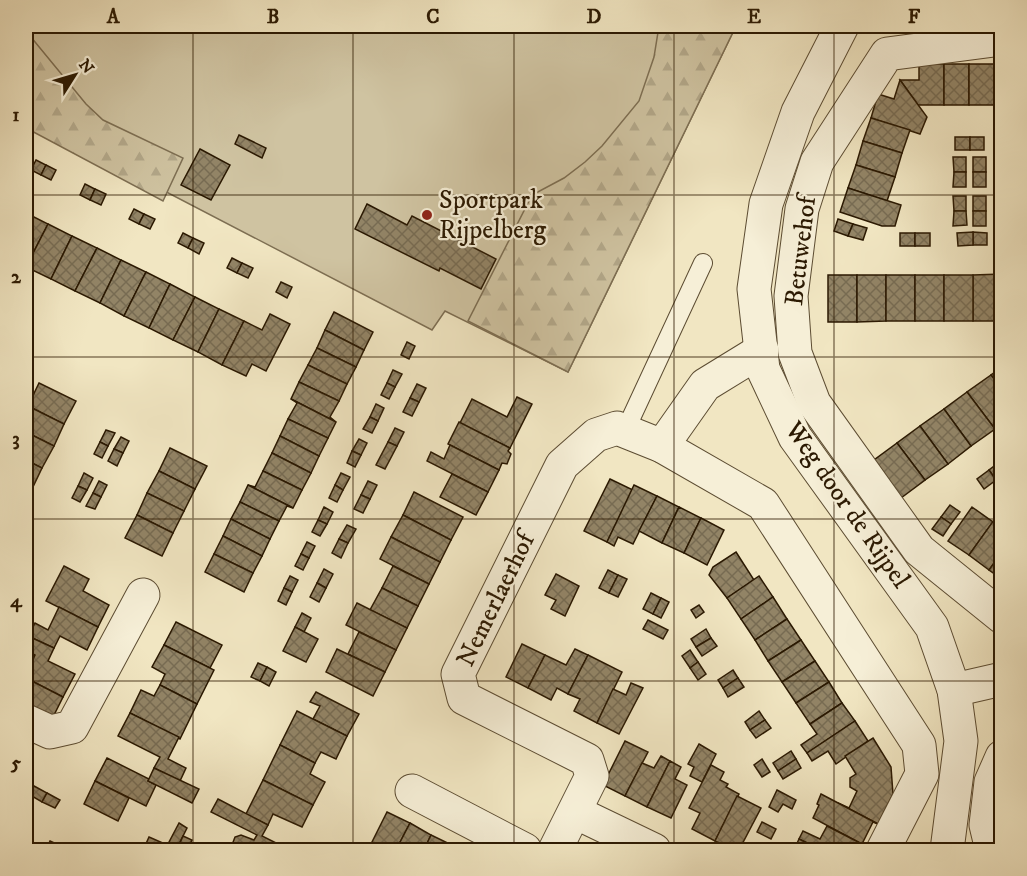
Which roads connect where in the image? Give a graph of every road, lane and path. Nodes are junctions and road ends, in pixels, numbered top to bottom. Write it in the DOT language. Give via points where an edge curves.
graph roads {
  1 [pos="842,26"];
  2 [pos="1002,39"];
  3 [pos="703,263"];
  4 [pos="762,350"];
  5 [pos="625,431"];
  6 [pos="662,446"];
  7 [pos="143,595"];
  8 [pos="1002,617"];
  9 [pos="1002,679"];
  10 [pos="954,690"];
  11 [pos="26,721"];
  12 [pos="1002,757"];
  13 [pos="412,791"];
  14 [pos="575,812"];
  15 [pos="525,850"];
  16 [pos="555,850"];
  17 [pos="654,850"];
  18 [pos="883,850"];
  19 [pos="947,850"];
  20 [pos="992,850"];
  1 -- 4 [label="street, Weg door de Rijpel" via="798,112 766,204 754,289"];
  2 -- 8 [label="street, Betuwehof" via="887,54 817,162 802,209 791,297 795,353 814,403 919,550"];
  3 -- 5 [label="lane"];
  4 -- 6 [label="street" via="705,385"];
  4 -- 10 [label="street, Weg door de Rijpel" via="763,369 795,437 932,627"];
  5 -- 6 [label="street, Nemerlaerhof"];
  5 -- 14 [label="street, Nemerlaerhof" via="616,428 596,435 562,465 458,674 464,698 587,760 592,776"];
  6 -- 18 [label="street, Nemerlaerhof" via="763,504 919,745 922,774"];
  7 -- 11 [label="street" via="72,727 50,732"];
  9 -- 10 [label="street"];
  10 -- 19 [label="street, Weg door de Rijpel" via="961,741"];
  12 -- 20 [label="street" via="991,782 986,825"];
  13 -- 15 [label="street"];
  14 -- 16 [label="street, Nemerlaerhof"];
  14 -- 17 [label="street"];
}
